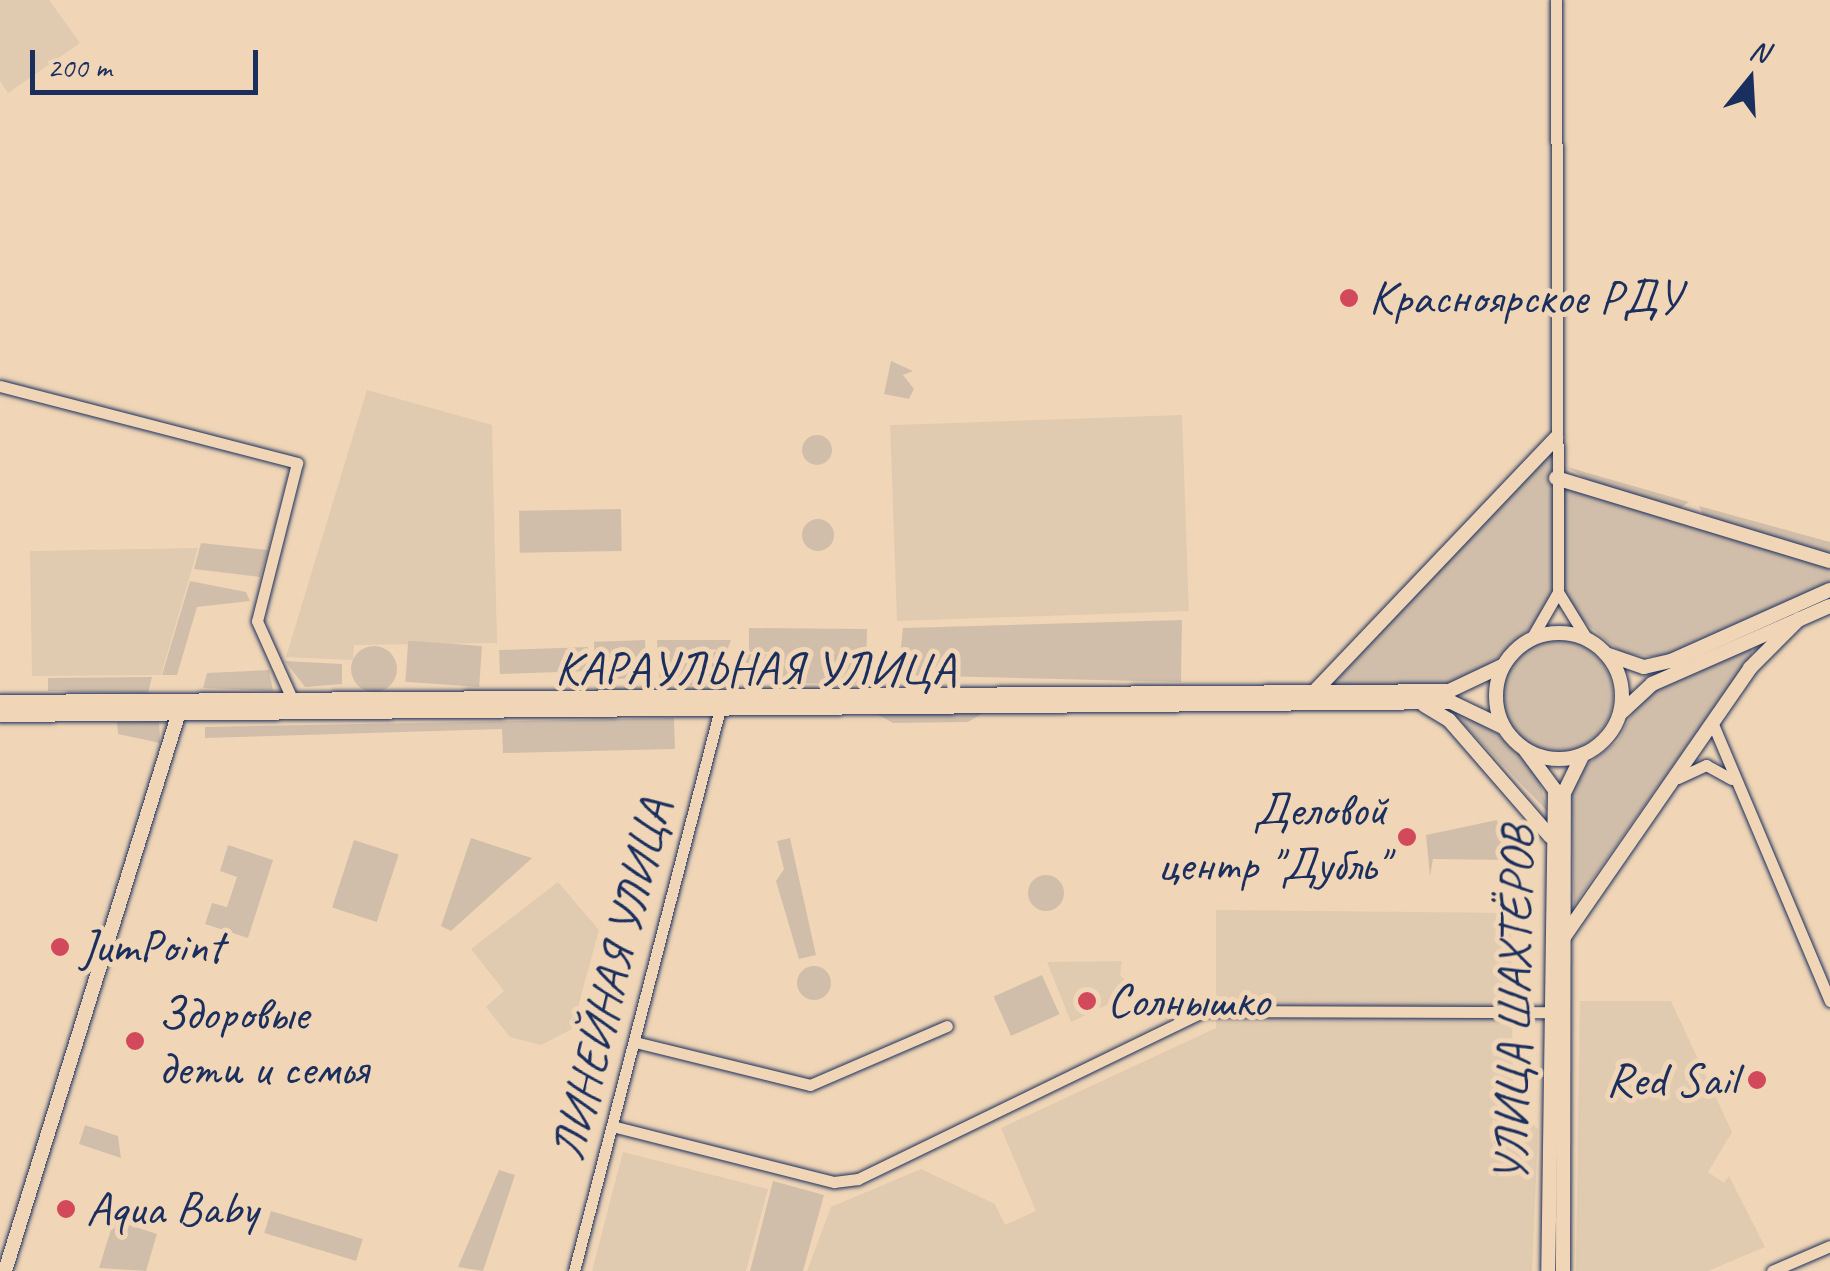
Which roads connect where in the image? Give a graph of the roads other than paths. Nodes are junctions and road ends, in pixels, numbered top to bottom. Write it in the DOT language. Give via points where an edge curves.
graph roads {
  1 [pos="1556,0"];
  2 [pos="0,386"];
  3 [pos="1556,438"];
  4 [pos="1556,478"];
  5 [pos="1830,560"];
  6 [pos="1830,590"];
  7 [pos="1558,592"];
  8 [pos="1830,606"];
  9 [pos="1799,619"];
  10 [pos="1531,639"];
  11 [pos="1588,639"];
  12 [pos="1607,654"];
  13 [pos="1502,666"];
  14 [pos="1314,692"];
  15 [pos="292,699"];
  16 [pos="721,701"];
  17 [pos="0,702"];
  18 [pos="1407,702"];
  19 [pos="180,706"];
  20 [pos="0,715"];
  21 [pos="1619,717"];
  22 [pos="1712,722"];
  23 [pos="1503,727"];
  24 [pos="1526,750"];
  25 [pos="1583,754"];
  26 [pos="1731,780"];
  27 [pos="1664,794"];
  28 [pos="1552,841"];
  29 [pos="1564,937"];
  30 [pos="1830,1001"];
  31 [pos="1552,1012"];
  32 [pos="948,1026"];
  33 [pos="635,1042"];
  34 [pos="612,1126"];
  35 [pos="1830,1246"];
  36 [pos="5,1271"];
  37 [pos="574,1271"];
  38 [pos="1548,1271"];
  39 [pos="1564,1271"];
  40 [pos="1772,1271"];
  1 -- 3 [label="street"];
  2 -- 15 [label="street" via="297,463 256,622"];
  3 -- 4 [label="street"];
  3 -- 14 [label="main road"];
  4 -- 5 [label="main road"];
  4 -- 7 [label="street"];
  6 -- 12 [label="main road" via="1671,661 1644,667"];
  7 -- 10 [label="street"];
  7 -- 11 [label="street"];
  8 -- 9 [label="main road"];
  9 -- 21 [label="main road" via="1652,684"];
  9 -- 22 [label="main road"];
  10 -- 11 [label="main road"];
  10 -- 13 [label="main road"];
  11 -- 12 [label="main road"];
  12 -- 21 [label="main road" via="1621,684"];
  13 -- 14 [label="main road, КАРАУЛЬНАЯ УЛИЦА" via="1463,690"];
  13 -- 23 [label="main road" via="1495,697"];
  14 -- 16 [label="main road, КАРАУЛЬНАЯ УЛИЦА"];
  15 -- 16 [label="main road, КАРАУЛЬНАЯ УЛИЦА"];
  15 -- 19 [label="main road, КАРАУЛЬНАЯ УЛИЦА"];
  16 -- 18 [label="main road, КАРАУЛЬНАЯ УЛИЦА"];
  16 -- 19 [label="main road, КАРАУЛЬНАЯ УЛИЦА"];
  16 -- 33 [label="street, ЛИНЕЙНАЯ УЛИЦА"];
  17 -- 19 [label="main road, КАРАУЛЬНАЯ УЛИЦА"];
  18 -- 23 [label="main road, КАРАУЛЬНАЯ УЛИЦА" via="1463,704"];
  18 -- 28 [label="main road" via="1449,720"];
  19 -- 20 [label="main road, КАРАУЛЬНАЯ УЛИЦА"];
  19 -- 36 [label="main road"];
  21 -- 25 [label="main road"];
  22 -- 26 [label="street"];
  22 -- 27 [label="main road"];
  23 -- 24 [label="main road"];
  24 -- 25 [label="main road"];
  24 -- 28 [label="main road, УЛИЦА ШАХТЁРОВ" via="1554,790"];
  25 -- 29 [label="main road, УЛИЦА ШАХТЁРОВ" via="1564,793"];
  26 -- 27 [label="street" via="1698,766"];
  26 -- 30 [label="street"];
  27 -- 29 [label="main road"];
  28 -- 31 [label="main road, УЛИЦА ШАХТЁРОВ"];
  29 -- 39 [label="main road, УЛИЦА ШАХТЁРОВ"];
  31 -- 34 [label="street" via="1204,1011 858,1180 834,1182"];
  31 -- 38 [label="main road, УЛИЦА ШАХТЁРОВ"];
  32 -- 33 [label="street" via="810,1085"];
  33 -- 34 [label="street, ЛИНЕЙНАЯ УЛИЦА"];
  34 -- 37 [label="street, ЛИНЕЙНАЯ УЛИЦА"];
  35 -- 40 [label="street"];
}
